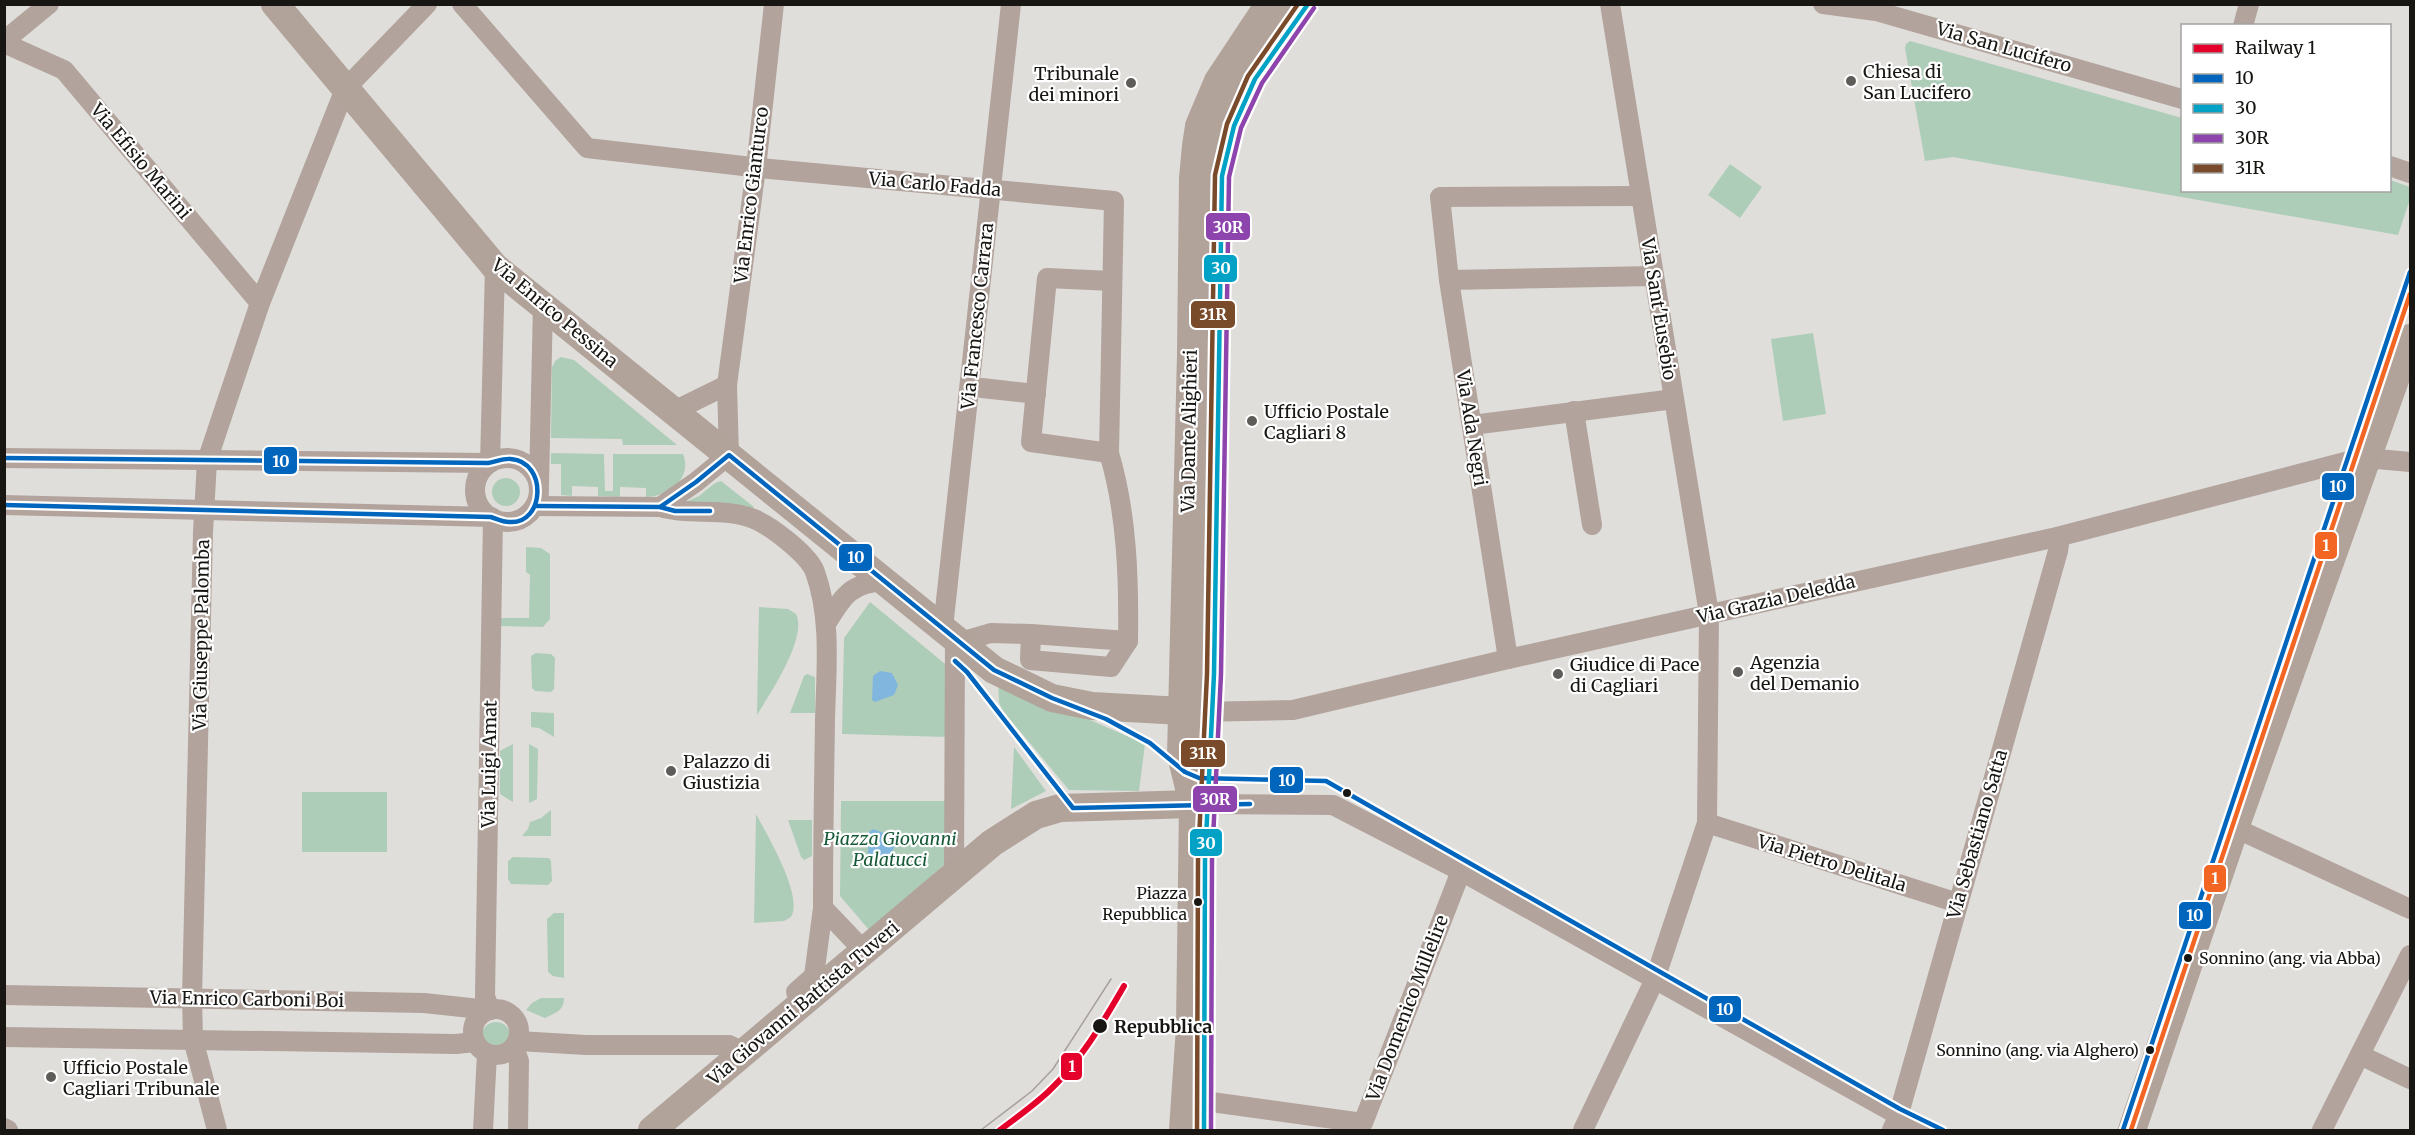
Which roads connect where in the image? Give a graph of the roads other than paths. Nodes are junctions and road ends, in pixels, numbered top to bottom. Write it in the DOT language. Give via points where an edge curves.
graph roads {
  1 [pos="49,4"];
  2 [pos="275,4"];
  3 [pos="427,4"];
  4 [pos="462,4"];
  5 [pos="774,4"];
  6 [pos="1011,4"];
  7 [pos="1269,4"];
  8 [pos="1296,4"];
  9 [pos="1610,4"];
  10 [pos="1823,4"];
  11 [pos="2249,4"];
  12 [pos="1877,8"];
  13 [pos="2244,24"];
  14 [pos="4,42"];
  15 [pos="345,89"];
  16 [pos="2181,99"];
  17 [pos="2391,166"];
  18 [pos="756,168"];
  19 [pos="2410,173"];
  20 [pos="990,189"];
  21 [pos="1641,196"];
  22 [pos="495,267"];
  23 [pos="1654,276"];
  24 [pos="1112,280"];
  25 [pos="1449,280"];
  26 [pos="260,303"];
  27 [pos="543,304"];
  28 [pos="2410,338"];
  29 [pos="727,385"];
  30 [pos="982,388"];
  31 [pos="1036,394"];
  32 [pos="1674,399"];
  33 [pos="674,411"];
  34 [pos="1574,411"];
  35 [pos="1472,425"];
  36 [pos="1109,453"];
  37 [pos="729,455"];
  38 [pos="4,458"];
  39 [pos="2366,458"];
  40 [pos="207,461"];
  41 [pos="2410,462"];
  42 [pos="489,463"];
  43 [pos="538,498"];
  44 [pos="4,506"];
  45 [pos="660,507"];
  46 [pos="204,511"];
  47 [pos="492,518"];
  48 [pos="1592,525"];
  49 [pos="2058,537"];
  50 [pos="885,582"];
  51 [pos="1709,614"];
  52 [pos="826,624"];
  53 [pos="1031,634"];
  54 [pos="953,636"];
  55 [pos="1128,641"];
  56 [pos="1508,659"];
  57 [pos="1030,660"];
  58 [pos="1031,688"];
  59 [pos="1194,712"];
  60 [pos="1193,804"];
  61 [pos="1707,823"];
  62 [pos="2235,828"];
  63 [pos="1461,872"];
  64 [pos="954,875"];
  65 [pos="1958,903"];
  66 [pos="823,908"];
  67 [pos="2410,909"];
  68 [pos="864,951"];
  69 [pos="2410,955"];
  70 [pos="1655,979"];
  71 [pos="4,995"];
  72 [pos="192,997"];
  73 [pos="490,1010"];
  74 [pos="1190,1027"];
  75 [pos="4,1037"];
  76 [pos="193,1039"];
  77 [pos="516,1044"];
  78 [pos="481,1048"];
  79 [pos="737,1049"];
  80 [pos="2360,1055"];
  81 [pos="2410,1079"];
  82 [pos="1197,1100"];
  83 [pos="1895,1124"];
  84 [pos="661,1128"];
  85 [pos="217,1131"];
  86 [pos="483,1131"];
  87 [pos="518,1131"];
  88 [pos="1184,1131"];
  89 [pos="1197,1131"];
  90 [pos="1583,1131"];
  91 [pos="1925,1131"];
  92 [pos="2132,1131"];
  93 [pos="2322,1131"];
  1 -- 14 [label="street"];
  2 -- 15 [label="main road, Via Enrico Pessina"];
  3 -- 15 [label="street"];
  4 -- 18 [label="street, Via Carlo Fadda" via="587,148"];
  5 -- 18 [label="street, Via Enrico Gianturco"];
  6 -- 20 [label="street, Via Francesco Carrara"];
  7 -- 59 [label="main road, Via Dante Alighieri" via="1218,81 1196,146 1191,354"];
  8 -- 59 [label="main road, Via Dante Alighieri" via="1244,81 1227,114 1213,184 1213,405"];
  9 -- 21 [label="street, Via Sant'Eusebio"];
  10 -- 12 [label="street, Via San Lucifero"];
  11 -- 13 [label="street"];
  12 -- 16 [label="street, Via San Lucifero"];
  14 -- 26 [label="street, Via Efisio Marini" via="64,70"];
  15 -- 22 [label="main road, Via Enrico Pessina"];
  15 -- 26 [label="street, Via Giuseppe Palomba"];
  17 -- 19 [label="street"];
  18 -- 20 [label="street, Via Carlo Fadda"];
  18 -- 29 [label="street, Via Enrico Gianturco"];
  20 -- 24 [label="street, Via Carlo Fadda" via="1114,201"];
  20 -- 54 [label="street, Via Francesco Carrara"];
  21 -- 23 [label="street, Via Sant'Eusebio"];
  21 -- 25 [label="street, Via Ada Negri" via="1440,197"];
  22 -- 27 [label="main road, Via Enrico Pessina"];
  22 -- 42 [label="street"];
  23 -- 25 [label="street"];
  23 -- 32 [label="street, Via Sant'Eusebio"];
  24 -- 31 [label="street" via="1047,278"];
  24 -- 36 [label="street"];
  25 -- 35 [label="street, Via Ada Negri"];
  26 -- 40 [label="street, Via Giuseppe Palomba"];
  27 -- 33 [label="main road, Via Enrico Pessina"];
  27 -- 43 [label="street"];
  28 -- 39 [label="main road"];
  29 -- 33 [label="street"];
  29 -- 37 [label="street, Via Enrico Gianturco"];
  30 -- 31 [label="street"];
  31 -- 36 [label="street" via="1031,442"];
  32 -- 34 [label="street"];
  32 -- 51 [label="street, Via Sant'Eusebio"];
  33 -- 37 [label="main road, Via Enrico Pessina"];
  34 -- 35 [label="street"];
  34 -- 48 [label="street"];
  35 -- 56 [label="street, Via Ada Negri"];
  36 -- 55 [label="street" via="1118,483 1129,587"];
  37 -- 45 [label="street"];
  37 -- 50 [label="main road, Via Enrico Pessina"];
  38 -- 40 [label="street"];
  39 -- 41 [label="street, Via Grazia Deledda"];
  39 -- 49 [label="street, Via Grazia Deledda"];
  39 -- 62 [label="main road"];
  40 -- 42 [label="street"];
  40 -- 46 [label="street, Via Giuseppe Palomba"];
  42 -- 43 [label="street" via="500,458 527,465 536,475"];
  42 -- 47 [label="street" via="479,474 475,490 478,502"];
  43 -- 45 [label="street"];
  43 -- 47 [label="street" via="525,518 516,522"];
  44 -- 46 [label="street"];
  45 -- 52 [label="street" via="739,515 778,535 802,554 815,572"];
  46 -- 47 [label="street"];
  46 -- 72 [label="street, Via Giuseppe Palomba"];
  47 -- 73 [label="street, Via Luigi Amat" via="485,996"];
  49 -- 51 [label="street, Via Grazia Deledda"];
  49 -- 65 [label="street, Via Sebastiano Satta" via="2060,544"];
  50 -- 52 [label="street" via="862,584 850,590"];
  50 -- 54 [label="main road"];
  51 -- 56 [label="street, Via Grazia Deledda"];
  51 -- 61 [label="street, Via Sant'Eusebio"];
  52 -- 66 [label="street"];
  53 -- 54 [label="street"];
  53 -- 55 [label="street"];
  53 -- 57 [label="street"];
  54 -- 58 [label="main road" via="994,670"];
  54 -- 64 [label="street, Via Francesco Carrara"];
  55 -- 57 [label="street" via="1111,667"];
  56 -- 59 [label="street, Via Grazia Deledda" via="1293,710"];
  57 -- 58 [label="street"];
  58 -- 59 [label="main road" via="1052,698 1092,706"];
  59 -- 60 [label="main road, Via Dante Alighieri" via="1205,748"];
  60 -- 63 [label="street" via="1333,805"];
  60 -- 64 [label="main road" via="1060,808 1036,815 992,843"];
  60 -- 74 [label="main road, Via Dante Alighieri"];
  61 -- 65 [label="street, Via Pietro Delitala"];
  61 -- 70 [label="street, Via Sant'Eusebio"];
  62 -- 67 [label="street"];
  62 -- 92 [label="main road"];
  63 -- 70 [label="street"];
  63 -- 82 [label="street, Via Domenico Millelire" via="1362,1123"];
  64 -- 68 [label="main road, Via Giovanni Battista Tuveri"];
  65 -- 83 [label="street, Via Sebastiano Satta"];
  66 -- 68 [label="street"];
  66 -- 79 [label="street" via="814,976 756,1031 738,1042"];
  68 -- 79 [label="main road, Via Giovanni Battista Tuveri"];
  69 -- 80 [label="street"];
  70 -- 83 [label="street"];
  70 -- 90 [label="street, Via Sant'Eusebio"];
  71 -- 72 [label="street, Via Enrico Carboni Boi"];
  72 -- 73 [label="street, Via Enrico Carboni Boi" via="424,1003"];
  72 -- 76 [label="street, Via Giuseppe Palomba"];
  73 -- 77 [label="street, Via Enrico Carboni Boi" via="512,1015 519,1027"];
  73 -- 78 [label="street" via="473,1026"];
  74 -- 82 [label="main road, Via Dante Alighieri"];
  74 -- 88 [label="main road, Via Dante Alighieri"];
  75 -- 76 [label="street"];
  76 -- 78 [label="street" via="456,1044"];
  76 -- 85 [label="street, Via Giuseppe Palomba"];
  77 -- 78 [label="street" via="502,1055"];
  77 -- 79 [label="street"];
  77 -- 87 [label="street"];
  78 -- 86 [label="street"];
  79 -- 84 [label="main road, Via Giovanni Battista Tuveri"];
  80 -- 81 [label="street"];
  80 -- 93 [label="street"];
  82 -- 89 [label="main road, Via Dante Alighieri"];
  83 -- 91 [label="street"];
}
